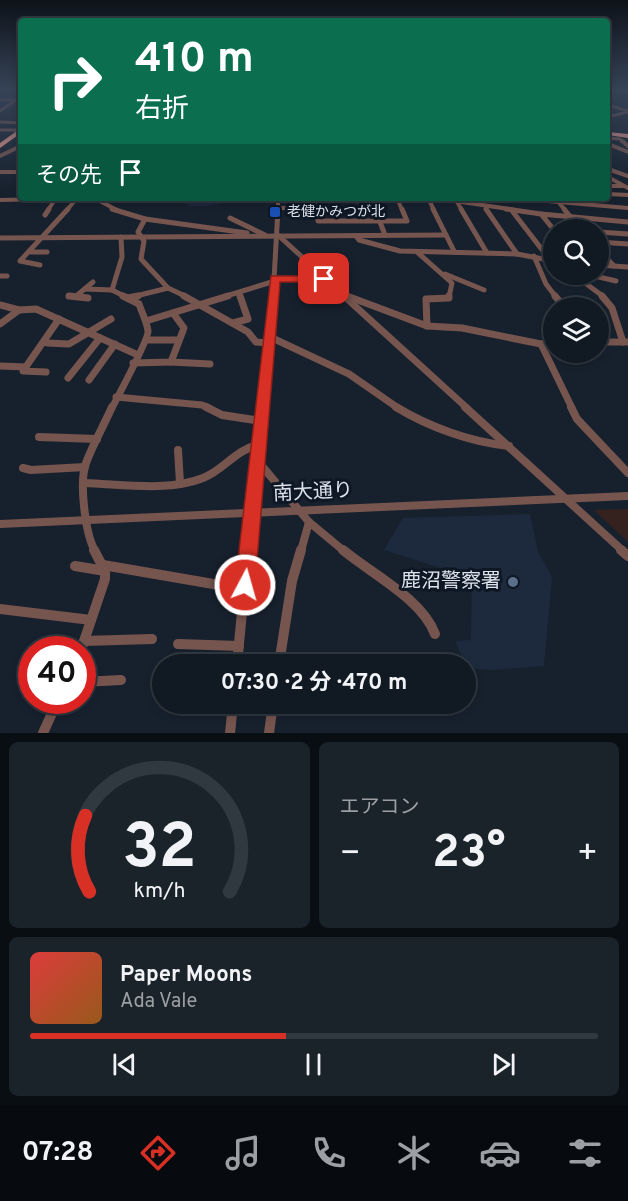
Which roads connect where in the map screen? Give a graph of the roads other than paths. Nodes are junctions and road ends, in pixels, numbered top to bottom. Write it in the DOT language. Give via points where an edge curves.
graph roads {
  1 [pos="0,130"];
  2 [pos="18,130"];
  3 [pos="610,136"];
  4 [pos="610,136"];
  5 [pos="628,136"];
  6 [pos="15,137"];
  7 [pos="0,139"];
  8 [pos="610,145"];
  9 [pos="0,146"];
  10 [pos="614,146"];
  11 [pos="628,146"];
  12 [pos="18,147"];
  13 [pos="628,152"];
  14 [pos="0,156"];
  15 [pos="610,170"];
  16 [pos="0,172"];
  17 [pos="18,172"];
  18 [pos="628,176"];
  19 [pos="610,179"];
  20 [pos="610,186"];
  21 [pos="627,187"];
  22 [pos="610,194"];
  23 [pos="628,195"];
  24 [pos="18,199"];
  25 [pos="0,200"];
  26 [pos="53,201"];
  27 [pos="75,201"];
  28 [pos="100,201"];
  29 [pos="278,201"];
  30 [pos="314,201"];
  31 [pos="372,201"];
  32 [pos="398,201"];
  33 [pos="429,201"];
  34 [pos="452,201"];
  35 [pos="540,201"];
  36 [pos="457,202"];
  37 [pos="559,203"];
  38 [pos="279,208"];
  39 [pos="486,208"];
  40 [pos="628,208"];
  41 [pos="315,209"];
  42 [pos="376,211"];
  43 [pos="513,212"];
  44 [pos="541,214"];
  45 [pos="45,215"];
  46 [pos="230,218"];
  47 [pos="570,218"];
  48 [pos="145,219"];
  49 [pos="545,219"];
  50 [pos="380,221"];
  51 [pos="610,221"];
  52 [pos="628,222"];
  53 [pos="609,233"];
  54 [pos="615,233"];
  55 [pos="628,234"];
  56 [pos="384,235"];
  57 [pos="446,235"];
  58 [pos="267,236"];
  59 [pos="279,236"];
  60 [pos="356,236"];
  61 [pos="45,237"];
  62 [pos="121,237"];
  63 [pos="143,237"];
  64 [pos="0,238"];
  65 [pos="609,243"];
  66 [pos="625,244"];
  67 [pos="543,250"];
  68 [pos="454,251"];
  69 [pos="628,251"];
  70 [pos="31,252"];
  71 [pos="47,252"];
  72 [pos="417,252"];
  73 [pos="487,253"];
  74 [pos="517,254"];
  75 [pos="534,256"];
  76 [pos="543,258"];
  77 [pos="609,261"];
  78 [pos="40,265"];
  79 [pos="609,266"];
  80 [pos="614,266"];
  81 [pos="628,267"];
  82 [pos="442,274"];
  83 [pos="0,276"];
  84 [pos="8,276"];
  85 [pos="324,279"];
  86 [pos="609,279"];
  87 [pos="275,280"];
  88 [pos="616,281"];
  89 [pos="93,282"];
  90 [pos="587,285"];
  91 [pos="168,288"];
  92 [pos="85,289"];
  93 [pos="112,290"];
  94 [pos="484,290"];
  95 [pos="239,293"];
  96 [pos="344,296"];
  97 [pos="556,297"];
  98 [pos="88,298"];
  99 [pos="128,298"];
  100 [pos="201,305"];
  101 [pos="0,306"];
  102 [pos="19,310"];
  103 [pos="173,313"];
  104 [pos="59,319"];
  105 [pos="111,319"];
  106 [pos="146,321"];
  107 [pos="233,323"];
  108 [pos="0,324"];
  109 [pos="427,326"];
  110 [pos="88,332"];
  111 [pos="100,338"];
  112 [pos="147,340"];
  113 [pos="179,340"];
  114 [pos="269,340"];
  115 [pos="609,342"];
  116 [pos="626,342"];
  117 [pos="47,343"];
  118 [pos="115,344"];
  119 [pos="541,344"];
  120 [pos="138,355"];
  121 [pos="171,362"];
  122 [pos="133,363"];
  123 [pos="210,364"];
  124 [pos="0,366"];
  125 [pos="26,367"];
  126 [pos="46,372"];
  127 [pos="68,378"];
  128 [pos="89,380"];
  129 [pos="116,398"];
  130 [pos="261,421"];
  131 [pos="39,437"];
  132 [pos="97,439"];
  133 [pos="258,446"];
  134 [pos="509,446"];
  135 [pos="178,450"];
  136 [pos="257,460"];
  137 [pos="85,467"];
  138 [pos="23,468"];
  139 [pos="628,472"];
  140 [pos="84,483"];
  141 [pos="180,483"];
  142 [pos="628,496"];
  143 [pos="566,499"];
  144 [pos="300,512"];
  145 [pos="252,514"];
  146 [pos="86,521"];
  147 [pos="309,522"];
  148 [pos="0,524"];
  149 [pos="628,556"];
  150 [pos="75,566"];
  151 [pos="104,568"];
  152 [pos="245,585"];
  153 [pos="0,609"];
  154 [pos="91,620"];
  155 [pos="435,634"];
  156 [pos="85,636"];
  157 [pos="152,639"];
  158 [pos="96,644"];
  159 [pos="178,644"];
  160 [pos="238,646"];
  161 [pos="238,654"];
  162 [pos="281,654"];
  163 [pos="121,680"];
  164 [pos="96,681"];
  165 [pos="52,714"];
  166 [pos="232,714"];
  167 [pos="272,714"];
  168 [pos="43,733"];
  169 [pos="230,733"];
  170 [pos="269,733"];
  1 -- 2 [label="street"];
  3 -- 5 [label="highway"];
  4 -- 11 [label="street"];
  6 -- 7 [label="street"];
  6 -- 9 [label="highway"];
  8 -- 10 [label="street"];
  10 -- 11 [label="street"];
  10 -- 13 [label="street"];
  12 -- 14 [label="street"];
  15 -- 18 [label="street"];
  16 -- 17 [label="street"];
  19 -- 21 [label="street"];
  20 -- 21 [label="street"];
  22 -- 23 [label="street"];
  24 -- 25 [label="street"];
  26 -- 45 [label="street"];
  27 -- 61 [label="street"];
  28 -- 48 [label="street"];
  29 -- 38 [label="street"];
  30 -- 41 [label="street"];
  31 -- 42 [label="street"];
  32 -- 50 [label="street" via="407,221"];
  33 -- 57 [label="street"];
  34 -- 36 [label="street"];
  35 -- 37 [label="street"];
  36 -- 39 [label="street"];
  36 -- 73 [label="street"];
  37 -- 40 [label="street"];
  37 -- 47 [label="street"];
  38 -- 41 [label="street"];
  38 -- 59 [label="street"];
  39 -- 43 [label="street"];
  39 -- 74 [label="street"];
  41 -- 42 [label="street"];
  41 -- 50 [label="street" via="318,221"];
  42 -- 50 [label="street"];
  43 -- 44 [label="street"];
  43 -- 67 [label="street"];
  44 -- 47 [label="street"];
  44 -- 49 [label="street"];
  46 -- 58 [label="street"];
  47 -- 51 [label="street"];
  48 -- 58 [label="street"];
  48 -- 63 [label="street" via="138,232"];
  50 -- 56 [label="street"];
  51 -- 52 [label="street"];
  51 -- 54 [label="street"];
  53 -- 54 [label="street"];
  54 -- 55 [label="street"];
  56 -- 57 [label="street"];
  56 -- 60 [label="street"];
  57 -- 68 [label="street"];
  58 -- 59 [label="street"];
  58 -- 63 [label="street"];
  59 -- 60 [label="street"];
  59 -- 85 [label="street"];
  59 -- 87 [label="street"];
  60 -- 72 [label="street" via="385,248"];
  61 -- 62 [label="street"];
  61 -- 64 [label="street"];
  61 -- 70 [label="street"];
  62 -- 63 [label="street"];
  62 -- 93 [label="street" via="123,262"];
  63 -- 91 [label="street" via="141,259"];
  65 -- 66 [label="street"];
  66 -- 69 [label="street"];
  68 -- 72 [label="street"];
  68 -- 73 [label="street"];
  70 -- 71 [label="street"];
  70 -- 78 [label="street" via="20,261"];
  72 -- 82 [label="street"];
  73 -- 74 [label="street"];
  74 -- 75 [label="street"];
  75 -- 76 [label="street"];
  75 -- 97 [label="street"];
  77 -- 80 [label="street"];
  79 -- 80 [label="street"];
  80 -- 81 [label="street"];
  82 -- 94 [label="street"];
  82 -- 109 [label="street" via="452,283 449,298 426,299"];
  83 -- 84 [label="street"];
  85 -- 87 [label="street"];
  85 -- 96 [label="street"];
  86 -- 88 [label="street"];
  87 -- 95 [label="street"];
  87 -- 114 [label="street"];
  89 -- 92 [label="street"];
  90 -- 116 [label="street" via="608,301 615,315 616,330"];
  91 -- 99 [label="street"];
  91 -- 100 [label="street"];
  92 -- 93 [label="street"];
  92 -- 98 [label="street" via="72,296"];
  93 -- 99 [label="street"];
  95 -- 100 [label="street"];
  95 -- 107 [label="street" via="248,319"];
  96 -- 109 [label="street"];
  96 -- 134 [label="street"];
  99 -- 106 [label="street" via="139,304"];
  100 -- 103 [label="street"];
  100 -- 107 [label="street"];
  101 -- 102 [label="street"];
  102 -- 104 [label="street" via="36,309"];
  102 -- 108 [label="street"];
  103 -- 106 [label="street"];
  103 -- 113 [label="street" via="184,328"];
  104 -- 110 [label="street"];
  104 -- 125 [label="street"];
  105 -- 110 [label="street"];
  106 -- 112 [label="street"];
  107 -- 114 [label="street" via="256,342"];
  109 -- 119 [label="street" via="462,328"];
  110 -- 111 [label="street"];
  110 -- 117 [label="street" via="69,344"];
  111 -- 118 [label="street"];
  111 -- 127 [label="street"];
  112 -- 113 [label="street"];
  112 -- 120 [label="street"];
  113 -- 121 [label="street"];
  114 -- 130 [label="street"];
  114 -- 134 [label="street" via="349,374 411,416 483,443"];
  115 -- 116 [label="street"];
  118 -- 120 [label="street"];
  118 -- 128 [label="street"];
  119 -- 139 [label="street" via="577,419"];
  120 -- 122 [label="street"];
  121 -- 122 [label="street"];
  121 -- 123 [label="street"];
  122 -- 129 [label="street"];
  124 -- 125 [label="street"];
  125 -- 126 [label="street" via="23,371"];
  129 -- 130 [label="street" via="202,405 222,415"];
  129 -- 132 [label="street"];
  130 -- 133 [label="street"];
  131 -- 132 [label="street"];
  132 -- 137 [label="street"];
  133 -- 136 [label="street"];
  133 -- 141 [label="street" via="247,447 203,479"];
  134 -- 143 [label="street"];
  135 -- 141 [label="street"];
  136 -- 144 [label="street"];
  136 -- 145 [label="street"];
  137 -- 138 [label="street"];
  137 -- 140 [label="street"];
  140 -- 141 [label="street"];
  140 -- 146 [label="street"];
  142 -- 143 [label="street, 南大通り"];
  143 -- 144 [label="street, 南大通り"];
  143 -- 149 [label="street"];
  144 -- 145 [label="street, 南大通り"];
  144 -- 147 [label="street"];
  145 -- 146 [label="street, 南大通り"];
  145 -- 152 [label="street"];
  146 -- 148 [label="street, 南大通り"];
  146 -- 151 [label="street" via="90,542"];
  147 -- 155 [label="street" via="415,604 429,618"];
  147 -- 162 [label="street" via="292,581"];
  150 -- 151 [label="street"];
  151 -- 152 [label="street" via="225,586"];
  151 -- 154 [label="street" via="105,579"];
  152 -- 160 [label="street"];
  153 -- 154 [label="street"];
  154 -- 156 [label="street"];
  157 -- 158 [label="street"];
  159 -- 160 [label="street"];
  160 -- 161 [label="street"];
  163 -- 164 [label="street"];
  165 -- 168 [label="street"];
  166 -- 169 [label="street"];
  167 -- 170 [label="street"];
}
